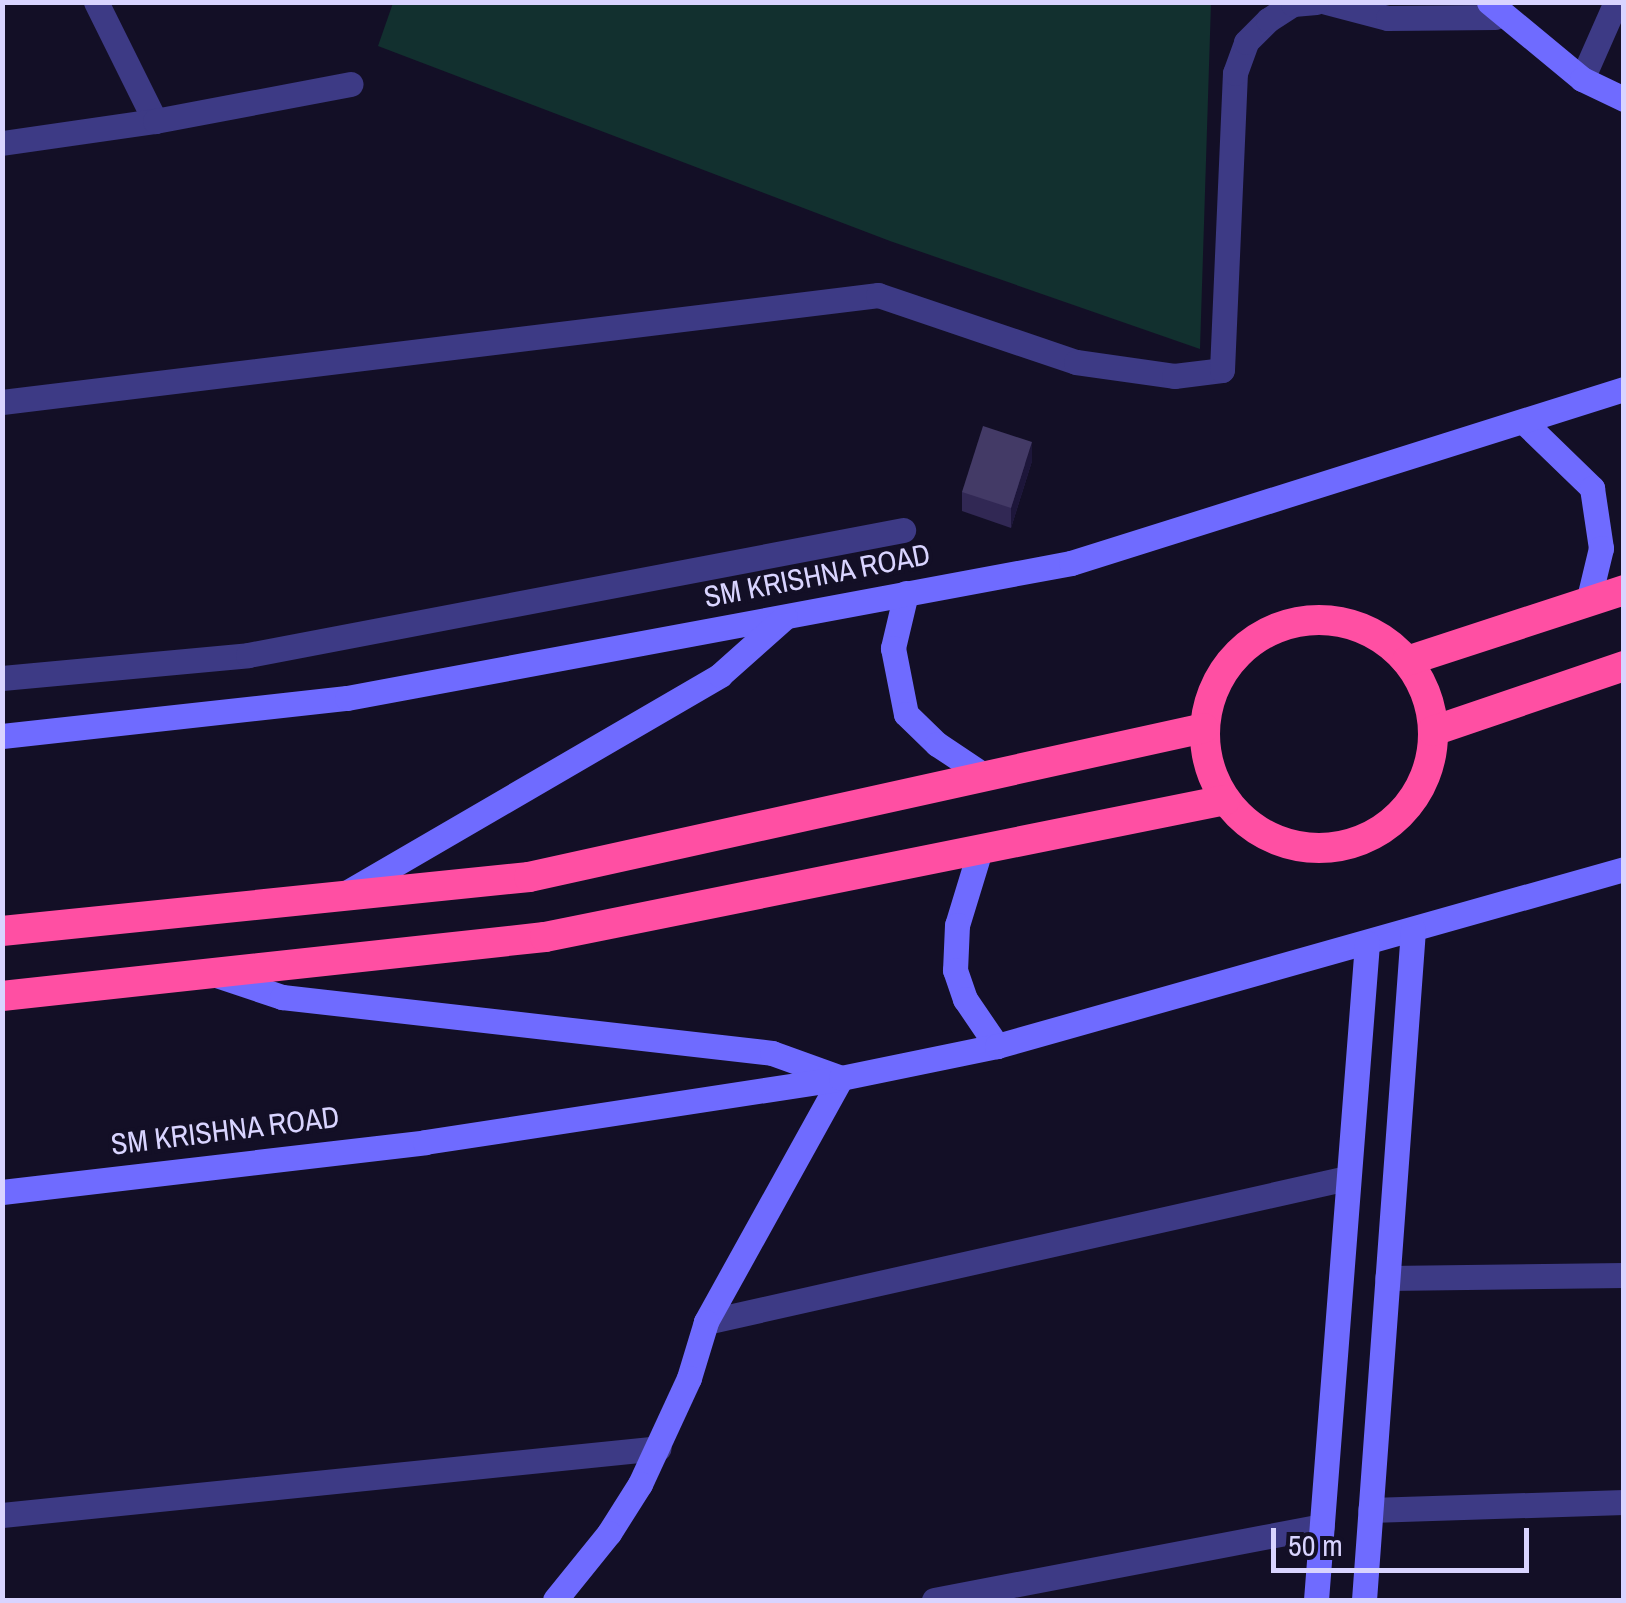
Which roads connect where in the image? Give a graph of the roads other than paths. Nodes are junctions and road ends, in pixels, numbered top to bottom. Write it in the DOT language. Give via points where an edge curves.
graph roads {
  1 [pos="96,2"];
  2 [pos="1316,2"];
  3 [pos="1326,2"];
  4 [pos="1619,3"];
  5 [pos="1492,10"];
  6 [pos="1582,79"];
  7 [pos="351,84"];
  8 [pos="1624,99"];
  9 [pos="155,121"];
  10 [pos="2,143"];
  11 [pos="1624,390"];
  12 [pos="2,402"];
  13 [pos="1524,422"];
  14 [pos="903,530"];
  15 [pos="1624,590"];
  16 [pos="906,594"];
  17 [pos="1588,602"];
  18 [pos="786,616"];
  19 [pos="1407,660"];
  20 [pos="1618,675"];
  21 [pos="2,678"];
  22 [pos="1204,728"];
  23 [pos="1433,731"];
  24 [pos="2,736"];
  25 [pos="985,776"];
  26 [pos="1225,800"];
  27 [pos="980,850"];
  28 [pos="1624,870"];
  29 [pos="342,896"];
  30 [pos="2,930"];
  31 [pos="1413,930"];
  32 [pos="1367,943"];
  33 [pos="203,972"];
  34 [pos="2,996"];
  35 [pos="998,1046"];
  36 [pos="841,1078"];
  37 [pos="1348,1178"];
  38 [pos="2,1192"];
  39 [pos="1624,1275"];
  40 [pos="1388,1278"];
  41 [pos="706,1322"];
  42 [pos="658,1448"];
  43 [pos="1624,1502"];
  44 [pos="1370,1510"];
  45 [pos="2,1515"];
  46 [pos="1322,1526"];
  47 [pos="555,1600"];
  48 [pos="934,1600"];
  49 [pos="1316,1600"];
  50 [pos="1364,1600"];
  1 -- 9 [label="street"];
  2 -- 12 [label="street" via="1293,4 1268,20 1246,42 1235,73 1222,370 1174,376 1076,362 878,295"];
  3 -- 5 [label="street" via="1388,18"];
  4 -- 6 [label="street"];
  5 -- 6 [label="street"];
  6 -- 8 [label="street"];
  7 -- 9 [label="street"];
  9 -- 10 [label="street"];
  11 -- 13 [label="street, SM KRISHNA ROAD"];
  13 -- 16 [label="street, SM KRISHNA ROAD" via="1071,563"];
  13 -- 17 [label="street" via="1592,488 1600,548"];
  14 -- 21 [label="street" via="248,655"];
  15 -- 17 [label="highway"];
  16 -- 18 [label="street, SM KRISHNA ROAD"];
  16 -- 25 [label="street" via="893,648 906,714"];
  17 -- 19 [label="highway"];
  18 -- 24 [label="street, SM KRISHNA ROAD" via="347,698"];
  18 -- 29 [label="street" via="720,675"];
  19 -- 22 [label="highway" via="1378,635 1341,621 1302,620 1265,632 1223,672"];
  19 -- 23 [label="highway" via="1426,695"];
  20 -- 23 [label="highway"];
  22 -- 25 [label="highway"];
  22 -- 26 [label="highway" via="1209,767"];
  23 -- 26 [label="highway" via="1428,767 1412,800 1386,826 1354,843 1282,843 1250,826"];
  25 -- 29 [label="highway" via="529,876"];
  26 -- 27 [label="highway"];
  27 -- 33 [label="highway" via="546,937"];
  27 -- 35 [label="street" via="957,925 955,970 965,999"];
  28 -- 31 [label="street, SM KRISHNA ROAD"];
  29 -- 30 [label="highway"];
  31 -- 32 [label="street, SM KRISHNA ROAD"];
  31 -- 40 [label="street"];
  32 -- 35 [label="street, SM KRISHNA ROAD"];
  32 -- 37 [label="street"];
  33 -- 34 [label="highway"];
  33 -- 36 [label="street" via="282,997 772,1054"];
  35 -- 36 [label="street, SM KRISHNA ROAD"];
  36 -- 38 [label="street, SM KRISHNA ROAD" via="425,1142"];
  36 -- 41 [label="street"];
  37 -- 41 [label="street"];
  37 -- 46 [label="street"];
  39 -- 40 [label="street"];
  40 -- 44 [label="street"];
  41 -- 42 [label="street"];
  42 -- 45 [label="street"];
  42 -- 47 [label="street" via="608,1534"];
  43 -- 44 [label="street"];
  44 -- 50 [label="street"];
  46 -- 48 [label="street"];
  46 -- 49 [label="street"];
}
